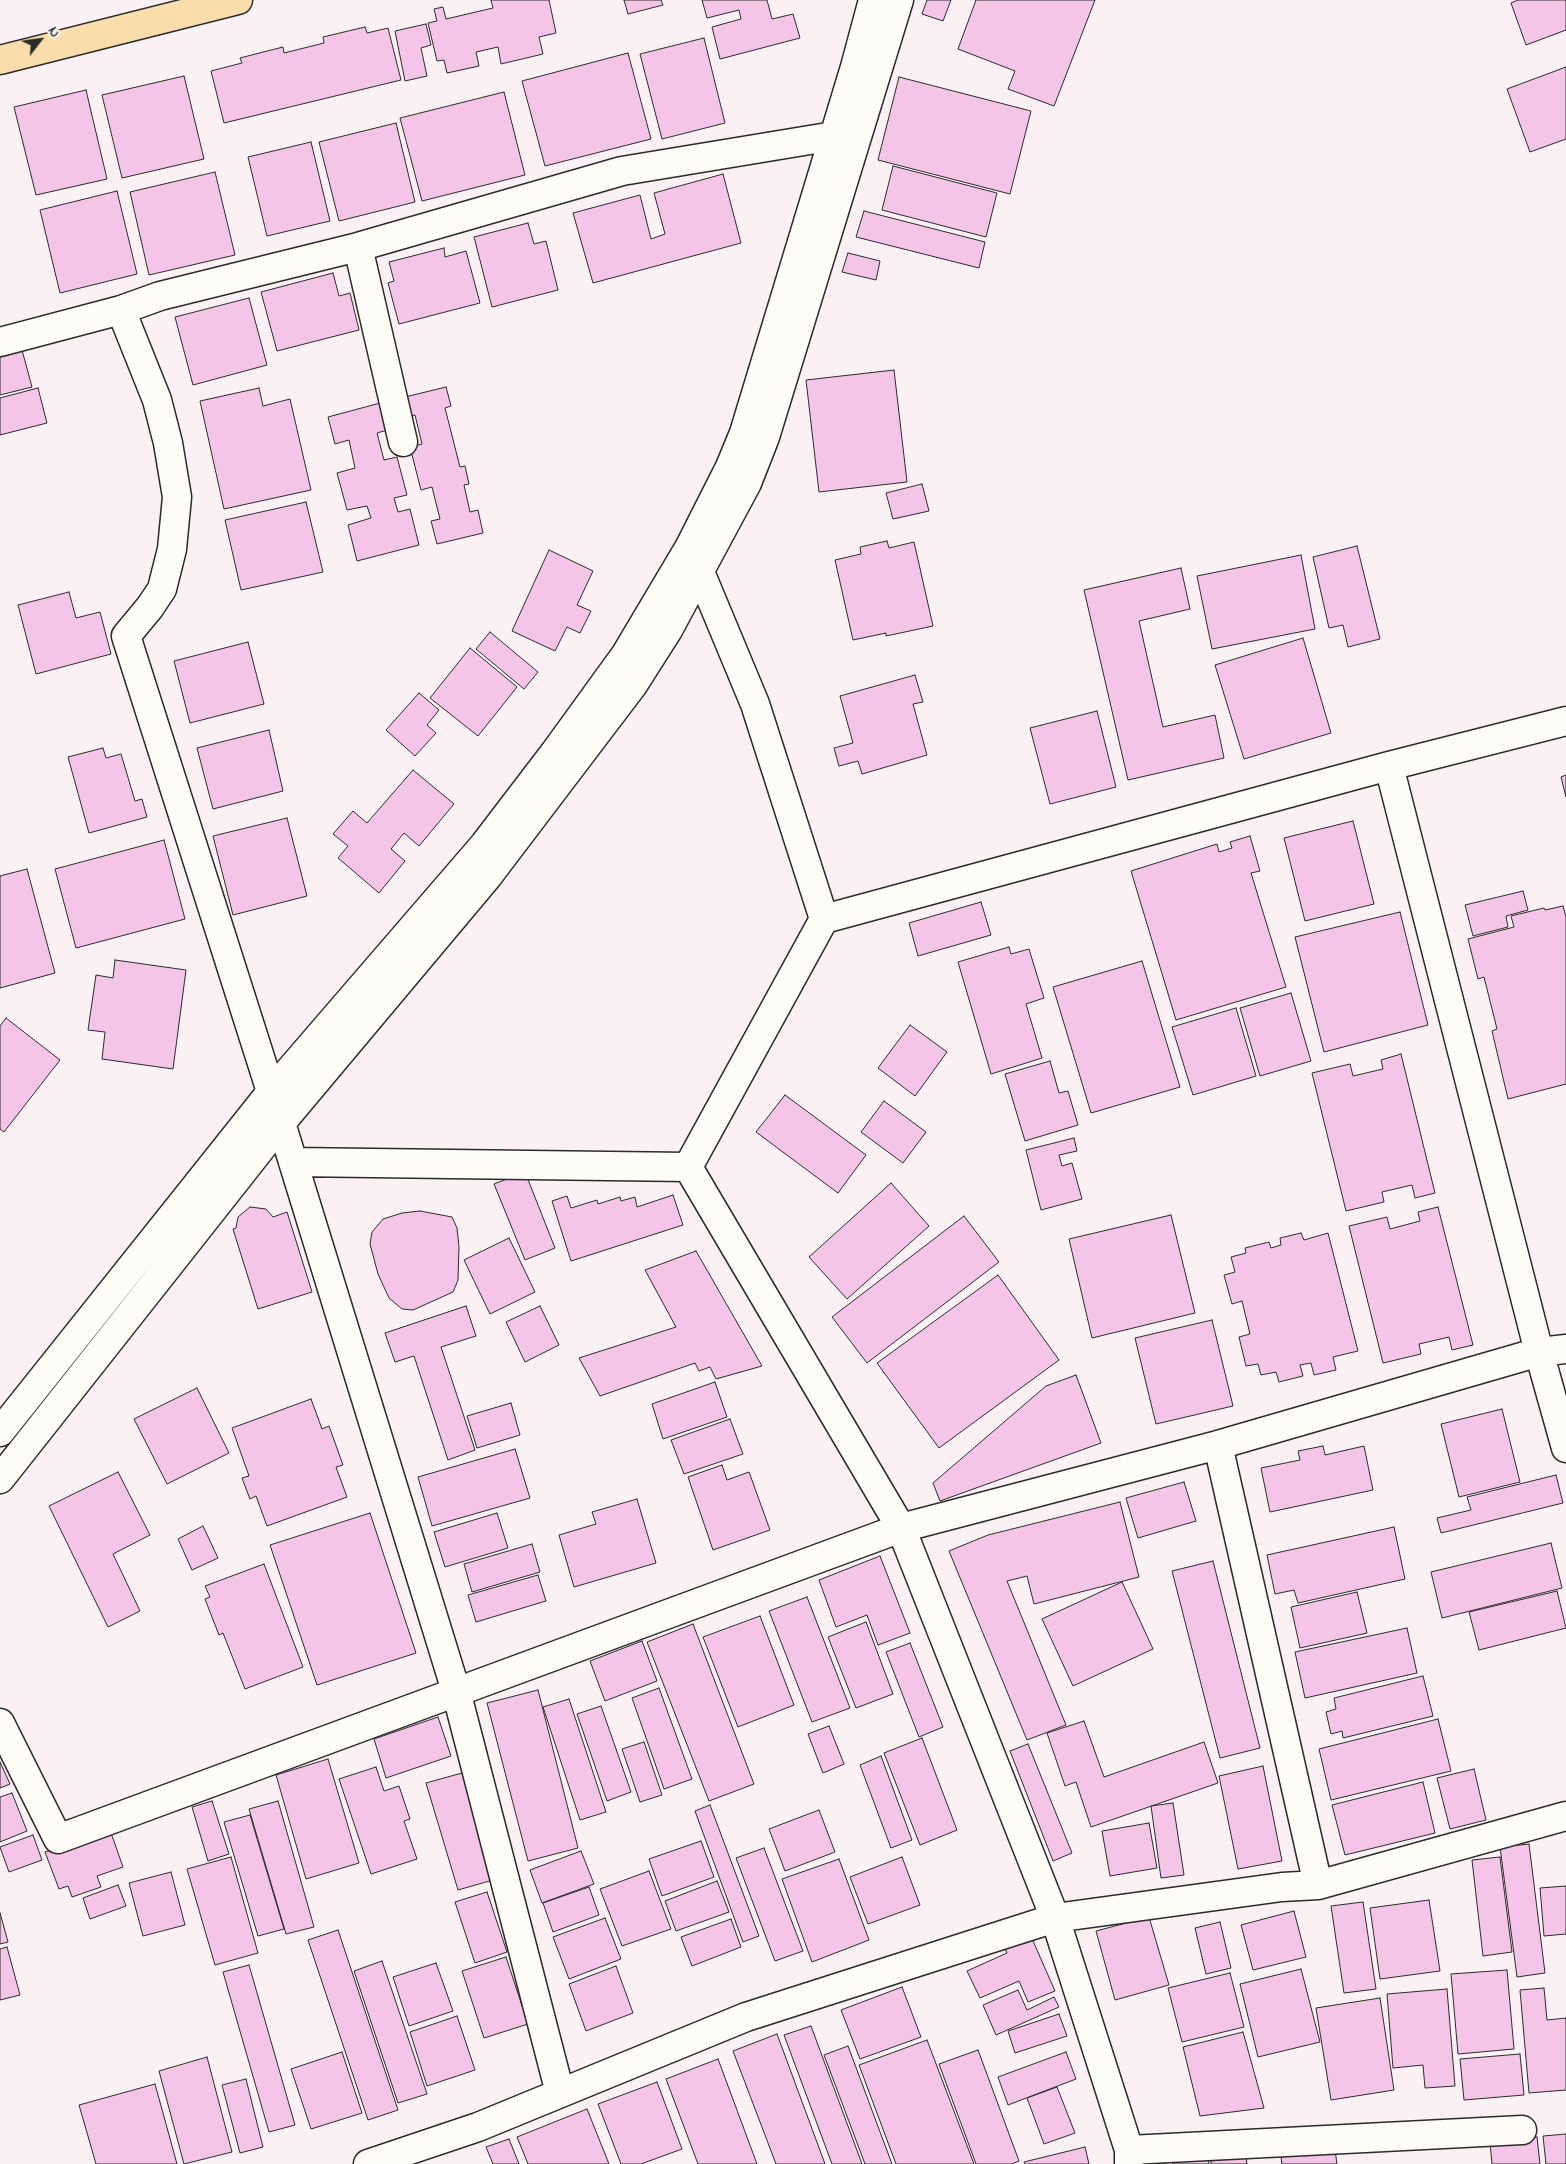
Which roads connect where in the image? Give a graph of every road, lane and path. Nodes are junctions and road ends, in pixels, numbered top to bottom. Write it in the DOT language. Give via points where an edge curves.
graph roads {
  1 [pos="238,0"];
  2 [pos="873,0"];
  3 [pos="899,0"];
  4 [pos="2,55"];
  5 [pos="834,136"];
  6 [pos="358,247"];
  7 [pos="121,310"];
  8 [pos="0,342"];
  9 [pos="404,442"];
  10 [pos="689,548"];
  11 [pos="701,572"];
  12 [pos="1566,721"];
  13 [pos="1389,766"];
  14 [pos="824,919"];
  15 [pos="271,1092"];
  16 [pos="281,1123"];
  17 [pos="293,1162"];
  18 [pos="688,1168"];
  19 [pos="1566,1349"];
  20 [pos="1538,1352"];
  21 [pos="0,1432"];
  22 [pos="1218,1445"];
  23 [pos="1566,1448"];
  24 [pos="0,1479"];
  25 [pos="902,1528"];
  26 [pos="456,1691"];
  27 [pos="0,1723"];
  28 [pos="1566,1816"];
  29 [pos="1318,1885"];
  30 [pos="1055,1918"];
  31 [pos="560,2093"];
  32 [pos="1522,2130"];
  33 [pos="1129,2157"];
  34 [pos="368,2164"];
  1 -- 4 [label="main road"];
  2 -- 5 [label="street"];
  3 -- 11 [label="street" via="765,437 747,483"];
  5 -- 6 [label="street" via="622,171"];
  5 -- 10 [label="street" via="744,432"];
  6 -- 7 [label="street" via="160,296"];
  6 -- 9 [label="street"];
  7 -- 8 [label="street"];
  7 -- 15 [label="street" via="156,400 168,443 177,497 172,549 162,588 126,636"];
  10 -- 11 [label="street"];
  10 -- 15 [label="street" via="626,654 490,837"];
  11 -- 14 [label="street" via="755,704"];
  11 -- 16 [label="street" via="633,685 558,786 488,876"];
  12 -- 13 [label="street"];
  13 -- 14 [label="street"];
  13 -- 20 [label="street"];
  14 -- 18 [label="street"];
  15 -- 16 [label="street"];
  15 -- 21 [label="street"];
  16 -- 17 [label="street"];
  16 -- 24 [label="street"];
  17 -- 18 [label="street"];
  17 -- 26 [label="street"];
  18 -- 25 [label="street"];
  19 -- 20 [label="street"];
  20 -- 22 [label="street"];
  20 -- 23 [label="street"];
  22 -- 25 [label="street"];
  22 -- 29 [label="street"];
  25 -- 26 [label="street"];
  25 -- 30 [label="street"];
  26 -- 27 [label="street" via="58,1839"];
  26 -- 31 [label="street"];
  28 -- 29 [label="street"];
  29 -- 30 [label="street"];
  30 -- 31 [label="street" via="746,2017"];
  30 -- 33 [label="street"];
  31 -- 34 [label="street" via="478,2127"];
  32 -- 33 [label="street"];
}
